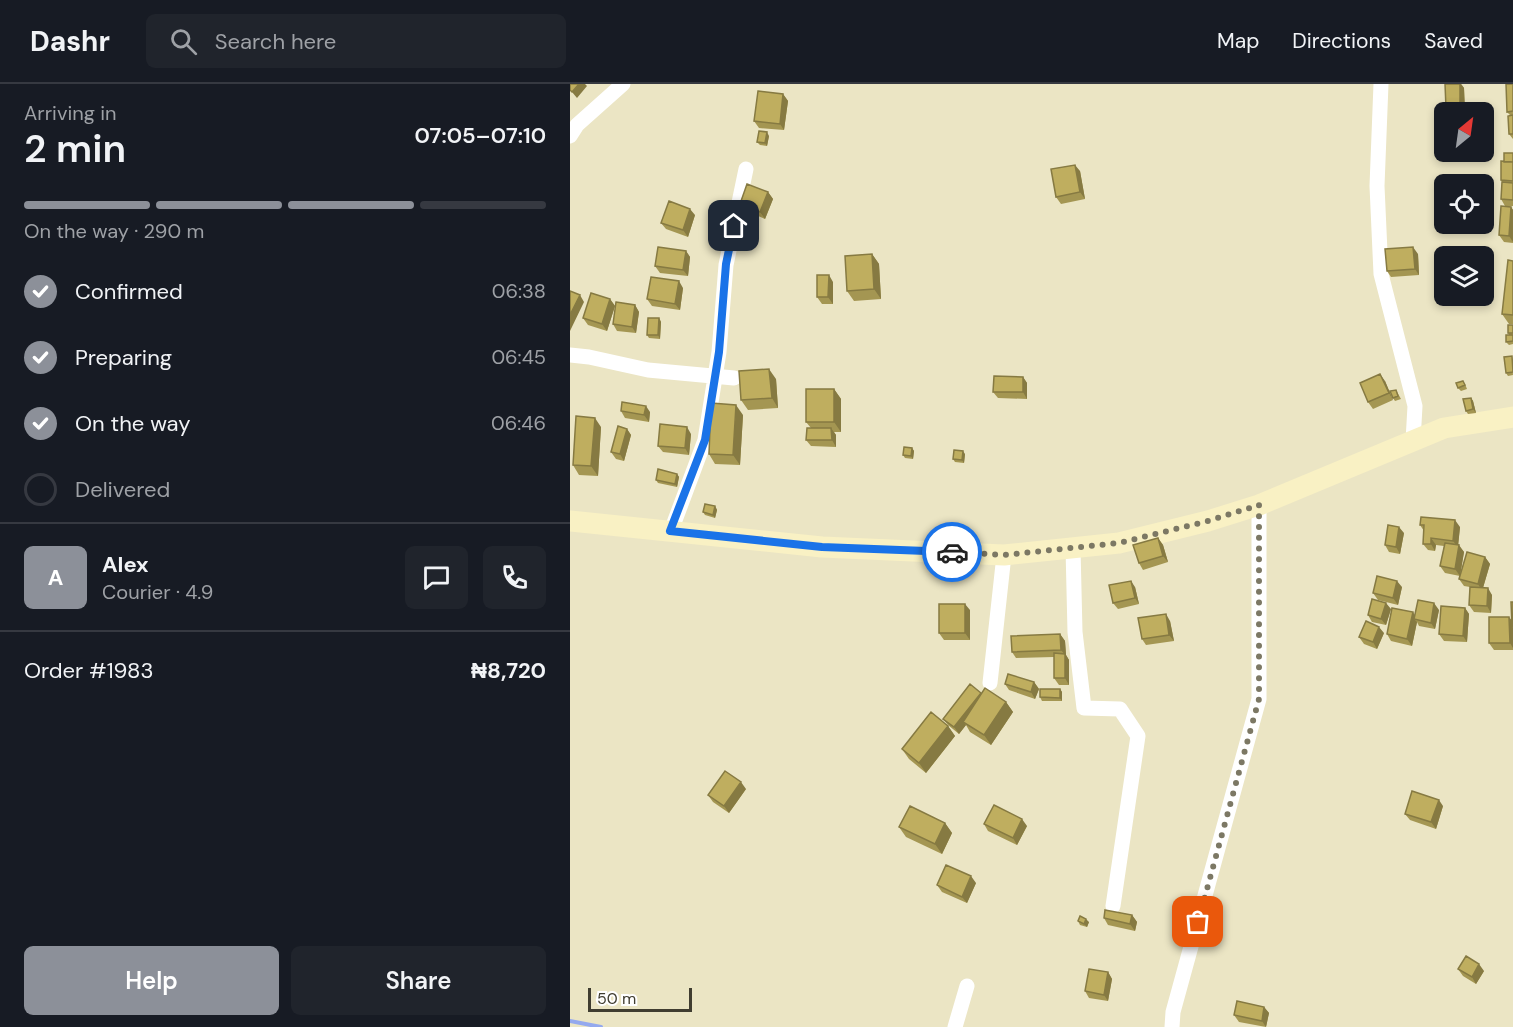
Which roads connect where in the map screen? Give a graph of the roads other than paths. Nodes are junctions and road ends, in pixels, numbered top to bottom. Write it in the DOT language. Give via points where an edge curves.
graph roads {
  1 [pos="623,84"];
  2 [pos="1380,84"];
  3 [pos="570,136"];
  4 [pos="746,169"];
  5 [pos="570,355"];
  6 [pos="715,375"];
  7 [pos="734,378"];
  8 [pos="1513,417"];
  9 [pos="1413,441"];
  10 [pos="1259,505"];
  11 [pos="570,521"];
  12 [pos="670,531"];
  13 [pos="1073,548"];
  14 [pos="1004,555"];
  15 [pos="990,683"];
  16 [pos="1113,906"];
  17 [pos="967,986"];
  18 [pos="955,1027"];
  19 [pos="1172,1027"];
  1 -- 3 [label="street"];
  2 -- 9 [label="street" via="1377,186 1381,274 1415,406"];
  4 -- 6 [label="street" via="726,264"];
  5 -- 6 [label="street" via="648,370"];
  6 -- 7 [label="street"];
  6 -- 12 [label="street" via="705,440"];
  8 -- 9 [label="main road" via="1444,428"];
  9 -- 10 [label="main road"];
  10 -- 13 [label="main road" via="1119,543"];
  10 -- 19 [label="street" via="1259,699"];
  11 -- 12 [label="main road"];
  12 -- 14 [label="main road" via="822,547"];
  13 -- 14 [label="main road"];
  13 -- 16 [label="street" via="1075,632 1084,708 1120,709 1138,736"];
  14 -- 15 [label="street"];
  17 -- 18 [label="street"];
}
